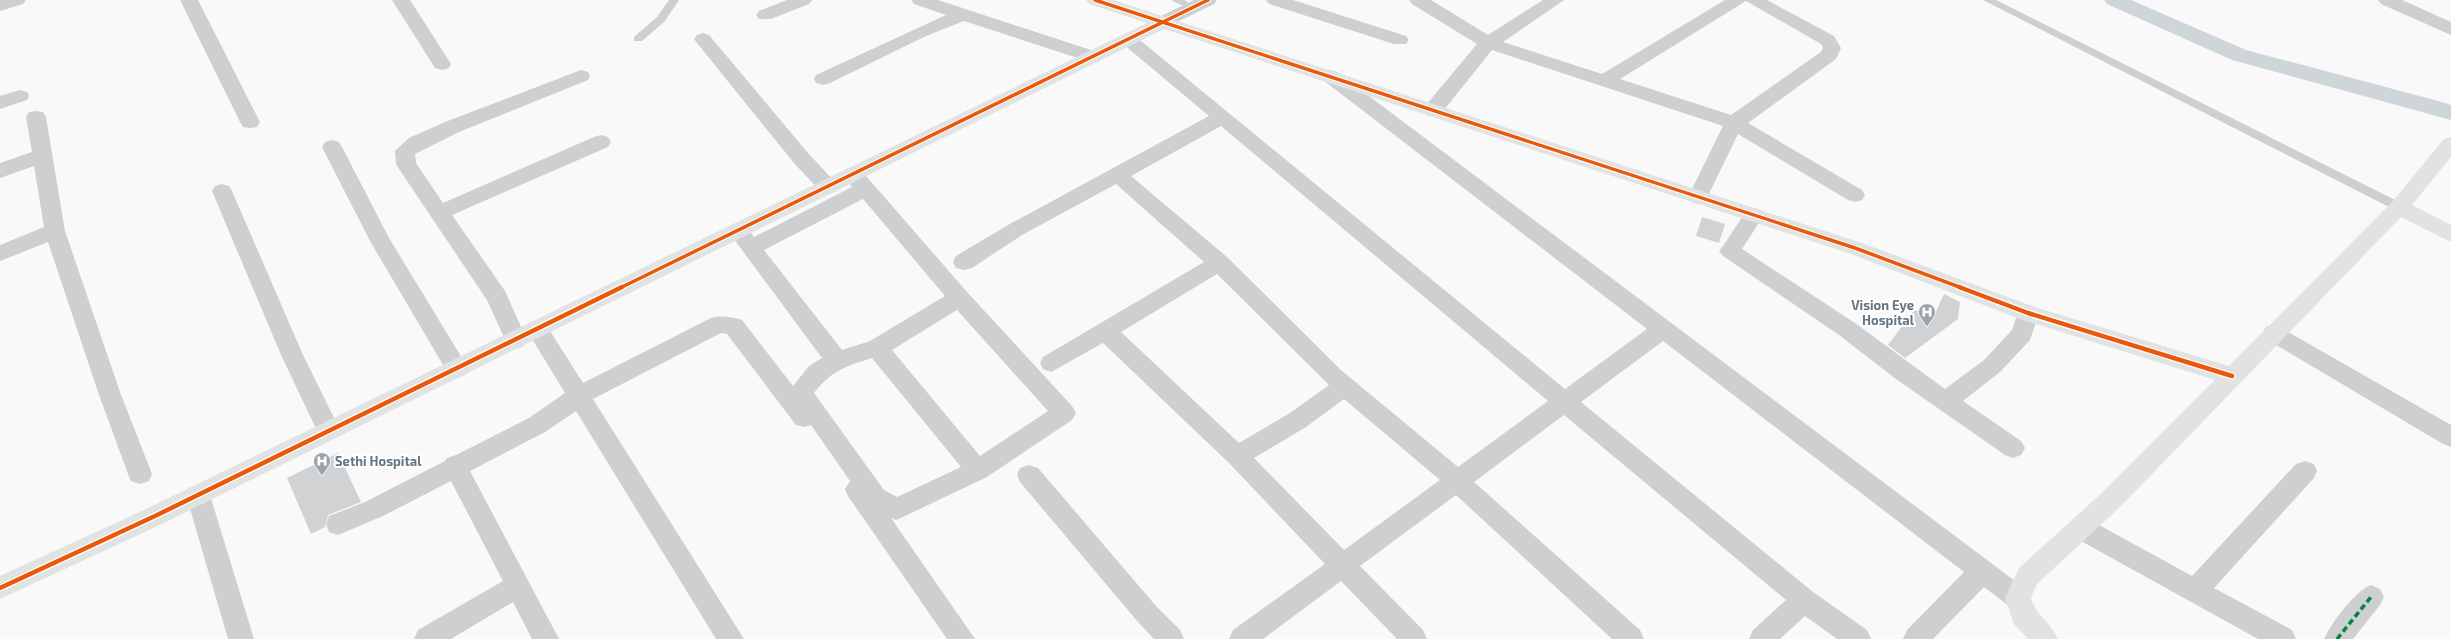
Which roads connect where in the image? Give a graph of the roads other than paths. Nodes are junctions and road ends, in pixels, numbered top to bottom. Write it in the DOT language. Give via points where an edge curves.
graph roads {
  1 [pos="17,0"];
  2 [pos="189,0"];
  3 [pos="401,0"];
  4 [pos="674,0"];
  5 [pos="803,0"];
  6 [pos="920,0"];
  7 [pos="1208,0"];
  8 [pos="1275,0"];
  9 [pos="1418,0"];
  10 [pos="1555,0"];
  11 [pos="1738,0"];
  12 [pos="1754,0"];
  13 [pos="1988,0"];
  14 [pos="2387,0"];
  15 [pos="1104,1"];
  16 [pos="1533,5"];
  17 [pos="0,6"];
  18 [pos="964,14"];
  19 [pos="765,15"];
  20 [pos="1163,22"];
  21 [pos="2451,29"];
  22 [pos="638,39"];
  23 [pos="703,39"];
  24 [pos="1129,40"];
  25 [pos="1400,40"];
  26 [pos="1488,43"];
  27 [pos="1093,57"];
  28 [pos="442,64"];
  29 [pos="581,76"];
  30 [pos="1330,76"];
  31 [pos="823,79"];
  32 [pos="1606,80"];
  33 [pos="20,96"];
  34 [pos="0,103"];
  35 [pos="1433,110"];
  36 [pos="36,117"];
  37 [pos="1222,117"];
  38 [pos="250,122"];
  39 [pos="1734,122"];
  40 [pos="601,142"];
  41 [pos="2451,144"];
  42 [pos="332,147"];
  43 [pos="42,156"];
  44 [pos="0,172"];
  45 [pos="1118,175"];
  46 [pos="862,185"];
  47 [pos="828,187"];
  48 [pos="222,191"];
  49 [pos="1855,195"];
  50 [pos="1698,197"];
  51 [pos="2399,208"];
  52 [pos="441,212"];
  53 [pos="1754,215"];
  54 [pos="55,231"];
  55 [pos="2451,234"];
  56 [pos="747,243"];
  57 [pos="0,253"];
  58 [pos="964,262"];
  59 [pos="1219,263"];
  60 [pos="959,298"];
  61 [pos="2028,314"];
  62 [pos="537,329"];
  63 [pos="1662,330"];
  64 [pos="1106,332"];
  65 [pos="2274,333"];
  66 [pos="516,340"];
  67 [pos="877,348"];
  68 [pos="837,360"];
  69 [pos="1051,363"];
  70 [pos="457,369"];
  71 [pos="2232,376"];
  72 [pos="1345,386"];
  73 [pos="579,396"];
  74 [pos="1947,401"];
  75 [pos="1565,402"];
  76 [pos="328,430"];
  77 [pos="2451,437"];
  78 [pos="2013,448"];
  79 [pos="1237,456"];
  80 [pos="456,465"];
  81 [pos="978,470"];
  82 [pos="2305,471"];
  83 [pos="140,474"];
  84 [pos="1029,475"];
  85 [pos="1458,481"];
  86 [pos="198,495"];
  87 [pos="338,524"];
  88 [pos="2081,528"];
  89 [pos="1342,566"];
  90 [pos="1982,571"];
  91 [pos="518,586"];
  92 [pos="0,588"];
  93 [pos="2194,591"];
  94 [pos="2371,597"];
  95 [pos="2018,598"];
  96 [pos="1804,600"];
  97 [pos="242,639"];
  98 [pos="427,639"];
  99 [pos="546,639"];
  100 [pos="731,639"];
  101 [pos="962,639"];
  102 [pos="1171,639"];
  103 [pos="1242,639"];
  104 [pos="1414,639"];
  105 [pos="1631,639"];
  106 [pos="1762,639"];
  107 [pos="1858,639"];
  108 [pos="1916,639"];
  109 [pos="2045,639"];
  110 [pos="2283,639"];
  111 [pos="2337,639"];
  1 -- 17 [label="street"];
  2 -- 38 [label="street"];
  3 -- 28 [label="street"];
  4 -- 22 [label="lane" via="661,19"];
  5 -- 19 [label="street"];
  6 -- 18 [label="street"];
  7 -- 20 [label="street"];
  8 -- 25 [label="street"];
  9 -- 26 [label="street"];
  10 -- 16 [label="street"];
  11 -- 32 [label="street"];
  12 -- 39 [label="street" via="1828,40 1832,48 1829,55"];
  13 -- 51 [label="lane"];
  14 -- 21 [label="street"];
  15 -- 20 [label="street"];
  16 -- 26 [label="street"];
  18 -- 27 [label="street"];
  18 -- 31 [label="street" via="920,32"];
  20 -- 24 [label="street"];
  20 -- 30 [label="street"];
  23 -- 47 [label="street"];
  24 -- 27 [label="street"];
  24 -- 37 [label="street"];
  26 -- 32 [label="street"];
  26 -- 35 [label="street"];
  27 -- 46 [label="street"];
  29 -- 52 [label="street" via="452,126 405,151 406,164"];
  30 -- 35 [label="street"];
  30 -- 63 [label="street"];
  32 -- 39 [label="street"];
  33 -- 34 [label="street"];
  35 -- 50 [label="street"];
  36 -- 43 [label="street"];
  37 -- 45 [label="street"];
  37 -- 75 [label="street"];
  39 -- 49 [label="street"];
  39 -- 50 [label="street"];
  40 -- 52 [label="street"];
  41 -- 51 [label="street"];
  42 -- 70 [label="street" via="380,241"];
  43 -- 44 [label="street"];
  43 -- 54 [label="street"];
  45 -- 58 [label="street" via="1014,230"];
  45 -- 59 [label="street"];
  46 -- 47 [label="street"];
  46 -- 56 [label="street"];
  46 -- 60 [label="street"];
  47 -- 56 [label="street"];
  48 -- 76 [label="street" via="292,355"];
  50 -- 53 [label="street"];
  51 -- 55 [label="street"];
  51 -- 65 [label="street"];
  52 -- 66 [label="street" via="497,297"];
  53 -- 61 [label="street" via="1855,248"];
  53 -- 74 [label="street" via="1730,251 1847,329 1904,373"];
  54 -- 57 [label="street"];
  54 -- 83 [label="street" via="109,392"];
  56 -- 62 [label="street"];
  56 -- 68 [label="street"];
  59 -- 64 [label="street"];
  59 -- 72 [label="street"];
  60 -- 67 [label="street"];
  60 -- 81 [label="street" via="1064,413"];
  61 -- 71 [label="street"];
  61 -- 74 [label="street" via="2022,334 1992,366"];
  62 -- 66 [label="street"];
  62 -- 73 [label="street"];
  63 -- 75 [label="street"];
  63 -- 90 [label="street"];
  64 -- 69 [label="street"];
  64 -- 79 [label="street"];
  65 -- 71 [label="street"];
  65 -- 77 [label="street"];
  66 -- 70 [label="street"];
  67 -- 68 [label="street"];
  67 -- 81 [label="street"];
  68 -- 81 [label="street" via="816,372 801,393 875,497 896,509"];
  70 -- 76 [label="street"];
  71 -- 88 [label="street"];
  72 -- 79 [label="street" via="1298,420"];
  72 -- 85 [label="street"];
  73 -- 80 [label="street" via="538,425"];
  73 -- 100 [label="street"];
  73 -- 101 [label="street" via="719,324 734,326 766,371 829,449"];
  74 -- 78 [label="street"];
  75 -- 85 [label="street"];
  75 -- 96 [label="street"];
  76 -- 86 [label="street"];
  79 -- 89 [label="street"];
  80 -- 87 [label="street" via="374,509"];
  80 -- 91 [label="street"];
  82 -- 93 [label="street"];
  84 -- 102 [label="street"];
  85 -- 89 [label="street"];
  85 -- 105 [label="street"];
  86 -- 92 [label="street"];
  86 -- 97 [label="street"];
  88 -- 93 [label="street"];
  88 -- 95 [label="street" via="2028,576"];
  89 -- 103 [label="street"];
  89 -- 104 [label="street"];
  90 -- 95 [label="street"];
  90 -- 108 [label="street"];
  91 -- 98 [label="street"];
  91 -- 99 [label="street"];
  93 -- 110 [label="street"];
  94 -- 111 [label="street"];
  95 -- 109 [label="street" via="2023,616"];
  96 -- 106 [label="street"];
  96 -- 107 [label="street"];
}
